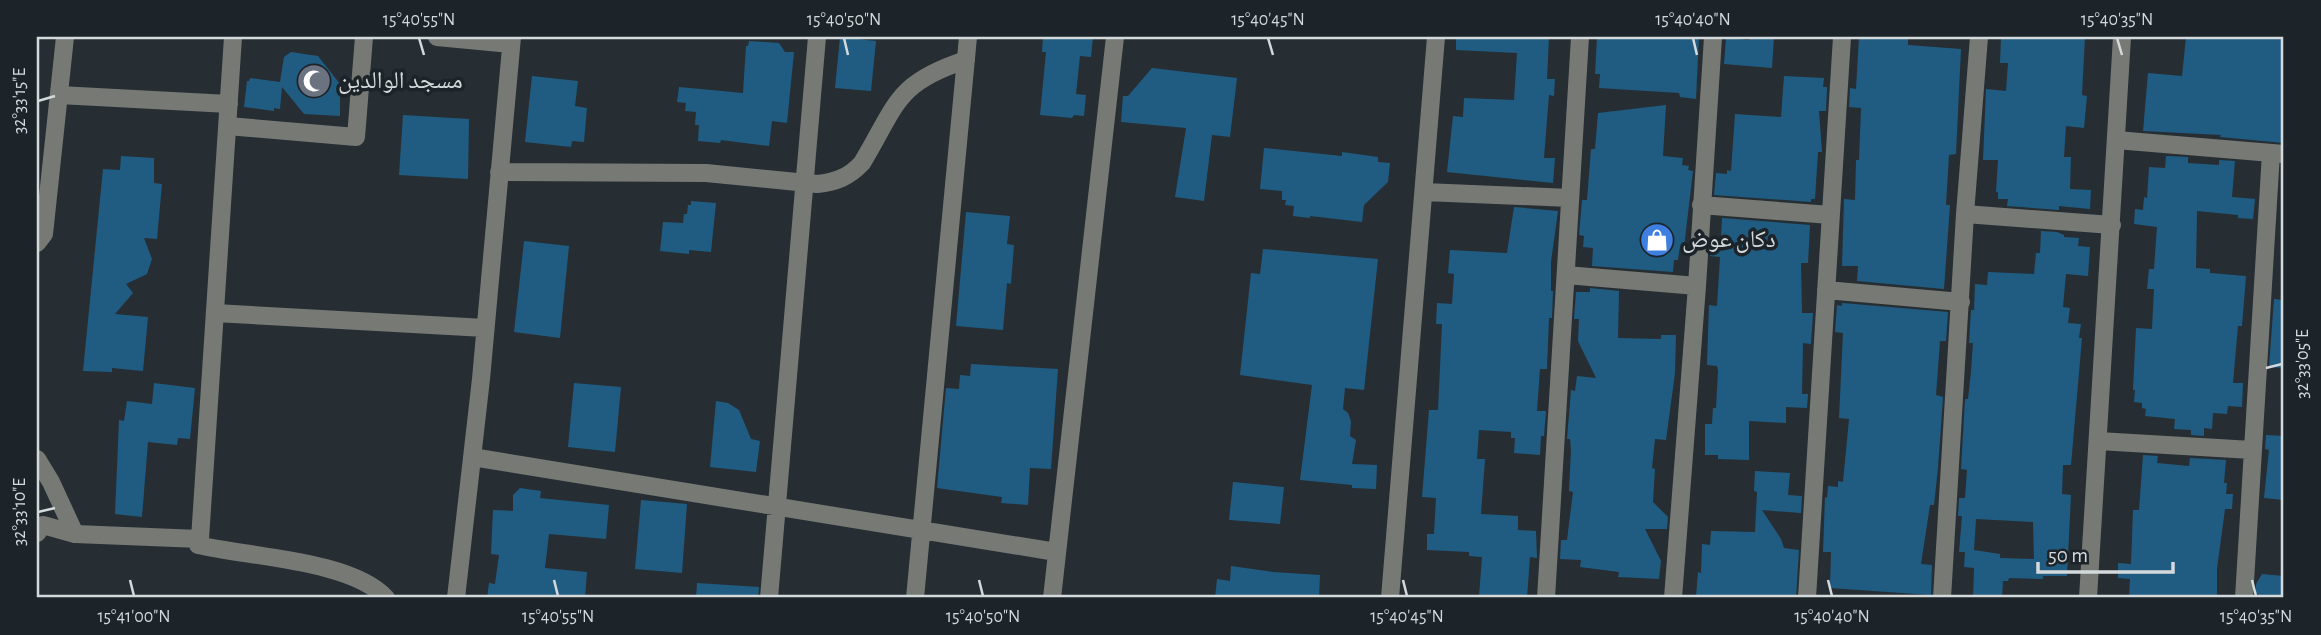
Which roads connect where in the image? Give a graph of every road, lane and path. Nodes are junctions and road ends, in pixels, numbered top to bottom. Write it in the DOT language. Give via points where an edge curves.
graph roads {
  1 [pos="65,37"];
  2 [pos="233,37"];
  3 [pos="364,37"];
  4 [pos="437,37"];
  5 [pos="817,37"];
  6 [pos="968,37"];
  7 [pos="1115,37"];
  8 [pos="1436,37"];
  9 [pos="1580,37"];
  10 [pos="1713,37"];
  11 [pos="1842,37"];
  12 [pos="1979,37"];
  13 [pos="2122,37"];
  14 [pos="511,41"];
  15 [pos="965,60"];
  16 [pos="59,95"];
  17 [pos="229,104"];
  18 [pos="228,126"];
  19 [pos="2116,140"];
  20 [pos="2278,153"];
  21 [pos="499,172"];
  22 [pos="806,183"];
  23 [pos="1424,192"];
  24 [pos="1570,198"];
  25 [pos="1701,205"];
  26 [pos="1965,214"];
  27 [pos="1830,215"];
  28 [pos="2112,225"];
  29 [pos="37,243"];
  30 [pos="1566,275"];
  31 [pos="1697,286"];
  32 [pos="1826,290"];
  33 [pos="1961,302"];
  34 [pos="215,313"];
  35 [pos="485,328"];
  36 [pos="2098,441"];
  37 [pos="2252,450"];
  38 [pos="472,457"];
  39 [pos="37,459"];
  40 [pos="778,507"];
  41 [pos="922,531"];
  42 [pos="37,533"];
  43 [pos="75,534"];
  44 [pos="200,539"];
  45 [pos="1056,552"];
  46 [pos="386,598"];
  47 [pos="456,598"];
  48 [pos="769,598"];
  49 [pos="915,598"];
  50 [pos="1052,598"];
  51 [pos="1390,598"];
  52 [pos="1552,598"];
  53 [pos="1672,598"];
  54 [pos="1807,598"];
  55 [pos="1942,598"];
  56 [pos="2088,598"];
  57 [pos="2244,598"];
  1 -- 16 [label="street"];
  2 -- 17 [label="street"];
  3 -- 18 [label="street" via="356,137"];
  4 -- 14 [label="street"];
  5 -- 22 [label="street"];
  6 -- 15 [label="street"];
  7 -- 45 [label="street"];
  8 -- 23 [label="street"];
  9 -- 24 [label="street"];
  10 -- 25 [label="street"];
  11 -- 27 [label="street"];
  12 -- 26 [label="street"];
  13 -- 19 [label="street"];
  14 -- 21 [label="street"];
  15 -- 22 [label="street" via="922,78 905,92 853,173 835,182"];
  15 -- 41 [label="street"];
  16 -- 17 [label="street"];
  16 -- 29 [label="street" via="44,234"];
  17 -- 18 [label="street"];
  18 -- 34 [label="street"];
  19 -- 20 [label="street"];
  19 -- 28 [label="street"];
  20 -- 37 [label="street"];
  21 -- 22 [label="street" via="706,173"];
  21 -- 35 [label="street"];
  22 -- 40 [label="street"];
  23 -- 24 [label="street"];
  23 -- 51 [label="street"];
  24 -- 30 [label="street"];
  25 -- 27 [label="street"];
  25 -- 31 [label="street"];
  26 -- 28 [label="street"];
  26 -- 33 [label="street"];
  27 -- 32 [label="street"];
  28 -- 36 [label="street"];
  30 -- 31 [label="street"];
  30 -- 52 [label="street"];
  31 -- 53 [label="street"];
  32 -- 33 [label="street"];
  32 -- 54 [label="street"];
  33 -- 55 [label="street"];
  34 -- 35 [label="street"];
  34 -- 44 [label="street"];
  35 -- 38 [label="street"];
  36 -- 37 [label="street"];
  36 -- 56 [label="street"];
  37 -- 57 [label="street"];
  38 -- 40 [label="street"];
  38 -- 47 [label="street"];
  39 -- 43 [label="street"];
  40 -- 41 [label="street"];
  40 -- 48 [label="street"];
  41 -- 45 [label="street"];
  41 -- 49 [label="street"];
  42 -- 43 [label="street" via="43,525"];
  43 -- 44 [label="street"];
  44 -- 46 [label="street" via="198,545 231,553 316,564 377,588"];
  45 -- 50 [label="street"];
}
